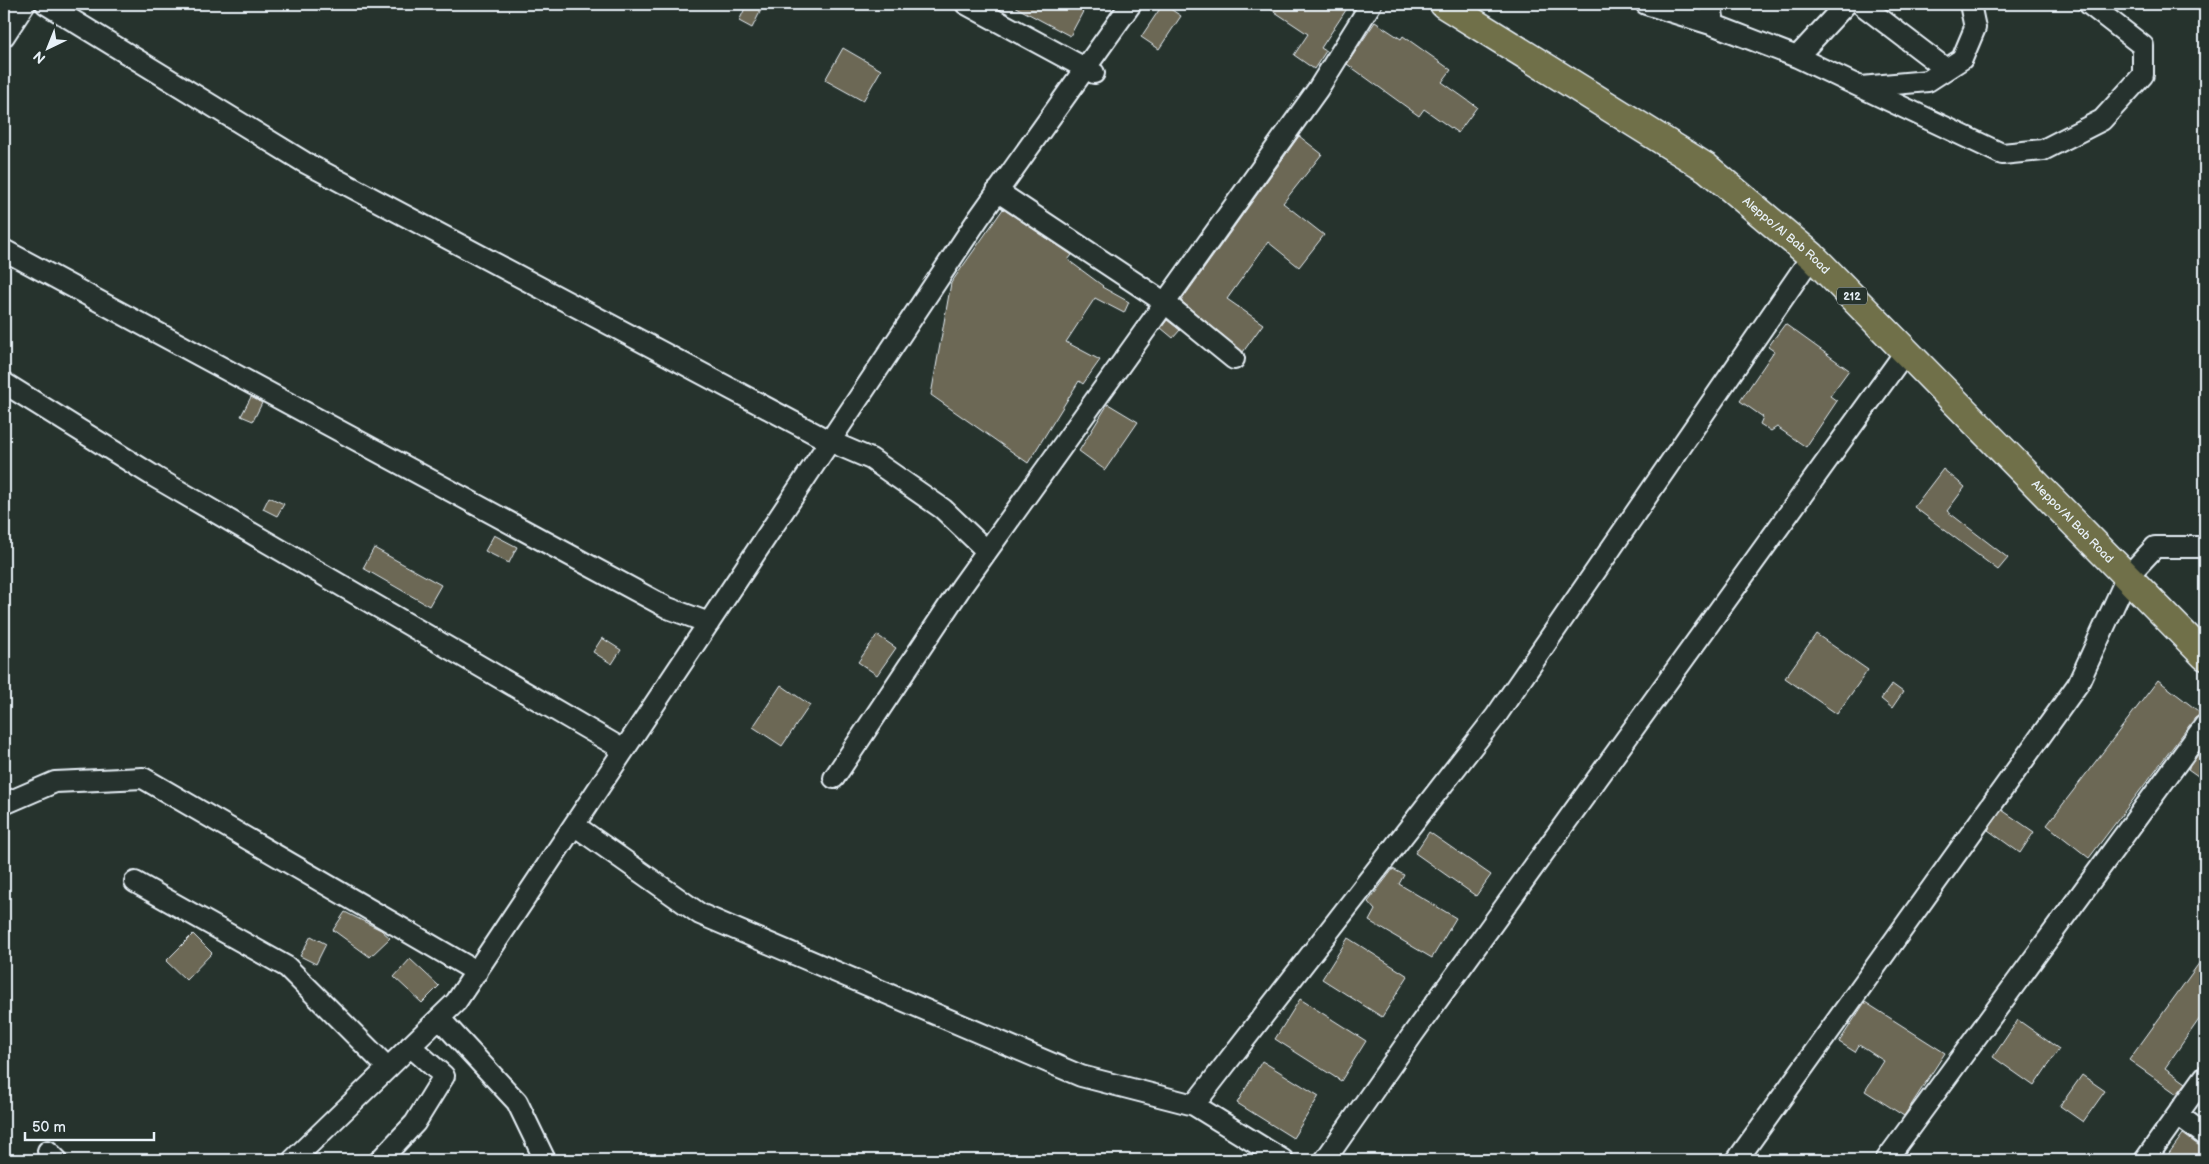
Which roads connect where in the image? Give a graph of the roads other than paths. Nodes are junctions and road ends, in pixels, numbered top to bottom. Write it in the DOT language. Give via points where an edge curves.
graph roads {
  1 [pos="25,4"];
  2 [pos="46,4"];
  3 [pos="966,4"];
  4 [pos="1131,4"];
  5 [pos="1371,4"];
  6 [pos="1444,4"];
  7 [pos="1646,4"];
  8 [pos="1710,4"];
  9 [pos="1846,4"];
  10 [pos="1861,4"];
  11 [pos="1970,4"];
  12 [pos="2089,4"];
  13 [pos="1714,24"];
  14 [pos="4,36"];
  15 [pos="1797,57"];
  16 [pos="1946,69"];
  17 [pos="1090,71"];
  18 [pos="1859,87"];
  19 [pos="998,191"];
  20 [pos="4,250"];
  21 [pos="1812,256"];
  22 [pos="1164,302"];
  23 [pos="1906,351"];
  24 [pos="1234,359"];
  25 [pos="4,383"];
  26 [pos="829,442"];
  27 [pos="2205,548"];
  28 [pos="987,551"];
  29 [pos="2127,577"];
  30 [pos="709,622"];
  31 [pos="2205,656"];
  32 [pos="2205,725"];
  33 [pos="624,750"];
  34 [pos="834,778"];
  35 [pos="4,804"];
  36 [pos="574,825"];
  37 [pos="135,882"];
  38 [pos="477,972"];
  39 [pos="440,1018"];
  40 [pos="410,1046"];
  41 [pos="388,1068"];
  42 [pos="2205,1076"];
  43 [pos="1194,1105"];
  44 [pos="2178,1115"];
  45 [pos="2205,1135"];
  46 [pos="293,1160"];
  47 [pos="380,1160"];
  48 [pos="545,1160"];
  49 [pos="1283,1160"];
  50 [pos="1325,1160"];
  51 [pos="1737,1160"];
  52 [pos="1886,1160"];
  53 [pos="2146,1160"];
  1 -- 14 [label="street"];
  2 -- 26 [label="street" via="304,162"];
  3 -- 17 [label="street"];
  4 -- 17 [label="street"];
  5 -- 22 [label="street" via="1318,89"];
  6 -- 21 [label="main road, Aleppo/Al Bab Road / 212" via="1707,168"];
  7 -- 13 [label="street"];
  8 -- 13 [label="street"];
  9 -- 15 [label="street"];
  10 -- 16 [label="street"];
  11 -- 16 [label="street" via="1975,28 1962,60"];
  12 -- 18 [label="street" via="2143,46 2143,75 2102,120 2043,150 2002,154"];
  13 -- 15 [label="street"];
  15 -- 18 [label="street"];
  16 -- 18 [label="street" via="1928,81"];
  17 -- 19 [label="street"];
  19 -- 22 [label="street"];
  19 -- 26 [label="street"];
  20 -- 30 [label="street" via="668,608"];
  21 -- 23 [label="main road, Aleppo/Al Bab Road / 212"];
  21 -- 43 [label="street" via="1496,716"];
  22 -- 24 [label="street"];
  22 -- 28 [label="street"];
  23 -- 29 [label="main road, Aleppo/Al Bab Road / 212"];
  23 -- 50 [label="street"];
  25 -- 33 [label="street" via="155,477"];
  26 -- 28 [label="street" via="870,459 943,509"];
  26 -- 30 [label="street"];
  27 -- 29 [label="street" via="2155,547"];
  28 -- 34 [label="street"];
  29 -- 31 [label="main road, Aleppo/Al Bab Road / 212"];
  29 -- 51 [label="street" via="2078,684"];
  30 -- 33 [label="street"];
  32 -- 52 [label="street"];
  33 -- 36 [label="street"];
  35 -- 38 [label="street" via="54,782 143,778"];
  36 -- 38 [label="street"];
  36 -- 43 [label="street" via="700,914 1081,1076"];
  37 -- 41 [label="street" via="287,967"];
  38 -- 39 [label="street"];
  39 -- 40 [label="street"];
  39 -- 48 [label="street" via="517,1102"];
  40 -- 41 [label="street"];
  40 -- 47 [label="street" via="444,1076 415,1123"];
  41 -- 46 [label="street"];
  42 -- 44 [label="street"];
  43 -- 49 [label="street"];
  44 -- 45 [label="street"];
  44 -- 53 [label="street"];
}
